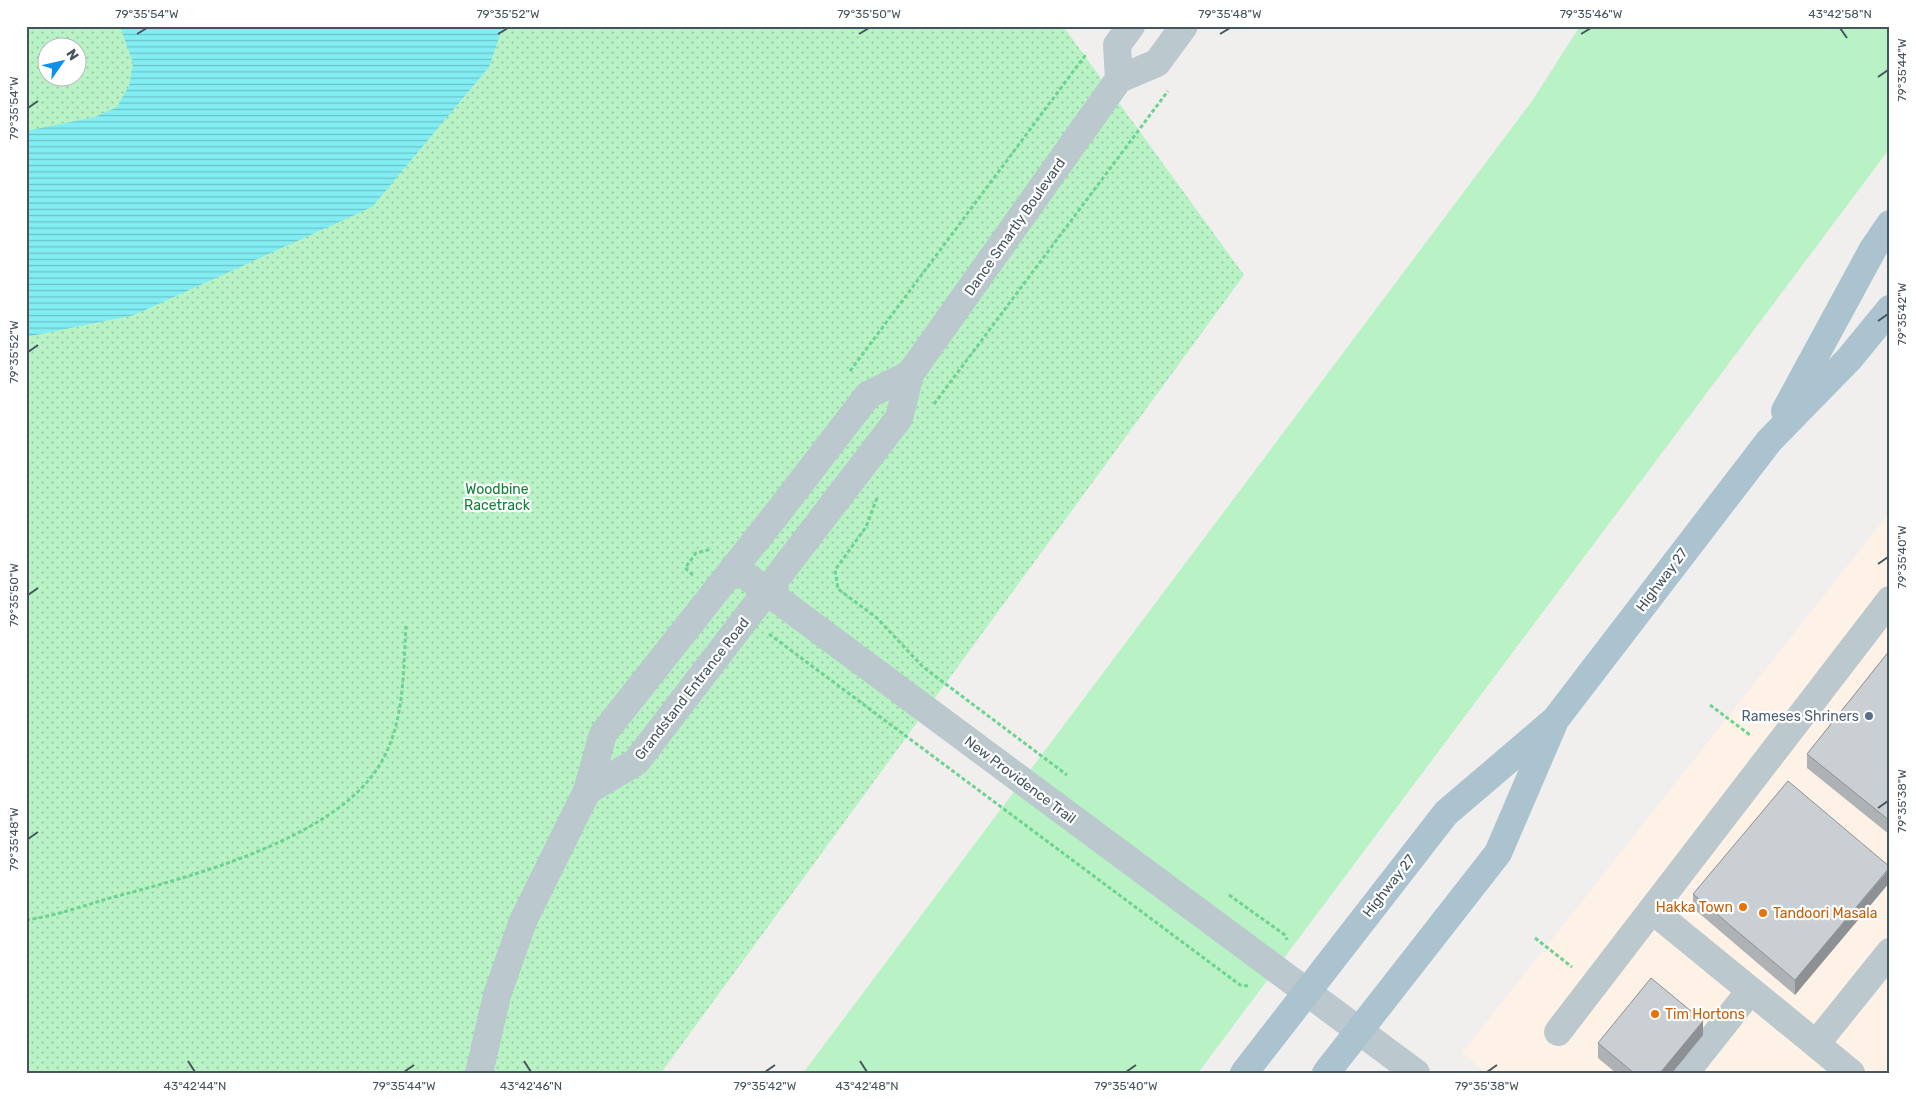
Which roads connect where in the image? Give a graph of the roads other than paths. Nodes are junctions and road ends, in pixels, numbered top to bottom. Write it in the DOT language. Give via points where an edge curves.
graph roads {
  1 [pos="1131,26"];
  2 [pos="1184,26"];
  3 [pos="1119,79"];
  4 [pos="1890,224"];
  5 [pos="1890,309"];
  6 [pos="1890,329"];
  7 [pos="1849,359"];
  8 [pos="910,374"];
  9 [pos="1769,441"];
  10 [pos="734,567"];
  11 [pos="767,592"];
  12 [pos="1890,600"];
  13 [pos="1555,720"];
  14 [pos="586,791"];
  15 [pos="1652,910"];
  16 [pos="1890,952"];
  17 [pos="1750,991"];
  18 [pos="1307,994"];
  19 [pos="1359,1031"];
  20 [pos="1558,1032"];
  21 [pos="1829,1062"];
  22 [pos="479,1073"];
  23 [pos="1244,1073"];
  24 [pos="1326,1073"];
  25 [pos="1416,1073"];
  26 [pos="1685,1073"];
  1 -- 3 [label="street" via="1117,45"];
  2 -- 3 [label="street" via="1156,63"];
  3 -- 8 [label="street, Dance Smartly Boulevard"];
  4 -- 9 [label="main road, Highway 27"];
  5 -- 7 [label="main road, Highway 27"];
  6 -- 7 [label="main road"];
  7 -- 9 [label="main road, Highway 27"];
  8 -- 10 [label="street, Dance Smartly Boulevard" via="868,394"];
  8 -- 11 [label="street, Dance Smartly Boulevard" via="899,418"];
  9 -- 13 [label="main road, Highway 27"];
  10 -- 11 [label="street, New Providence Trail"];
  10 -- 14 [label="street, Dance Smartly Boulevard" via="602,734"];
  11 -- 14 [label="street, Grandstand Entrance Road" via="636,762"];
  11 -- 18 [label="street, New Providence Trail"];
  12 -- 15 [label="street"];
  13 -- 18 [label="main road, Highway 27" via="1446,813"];
  13 -- 19 [label="main road, Highway 27" via="1498,853"];
  14 -- 22 [label="street" via="523,921 497,995"];
  15 -- 17 [label="street"];
  15 -- 20 [label="street"];
  16 -- 21 [label="street"];
  17 -- 21 [label="street"];
  17 -- 26 [label="street"];
  18 -- 19 [label="street, New Providence Trail"];
  18 -- 23 [label="main road, Highway 27"];
  19 -- 24 [label="main road, Highway 27"];
  19 -- 25 [label="street, New Providence Trail"];
}
